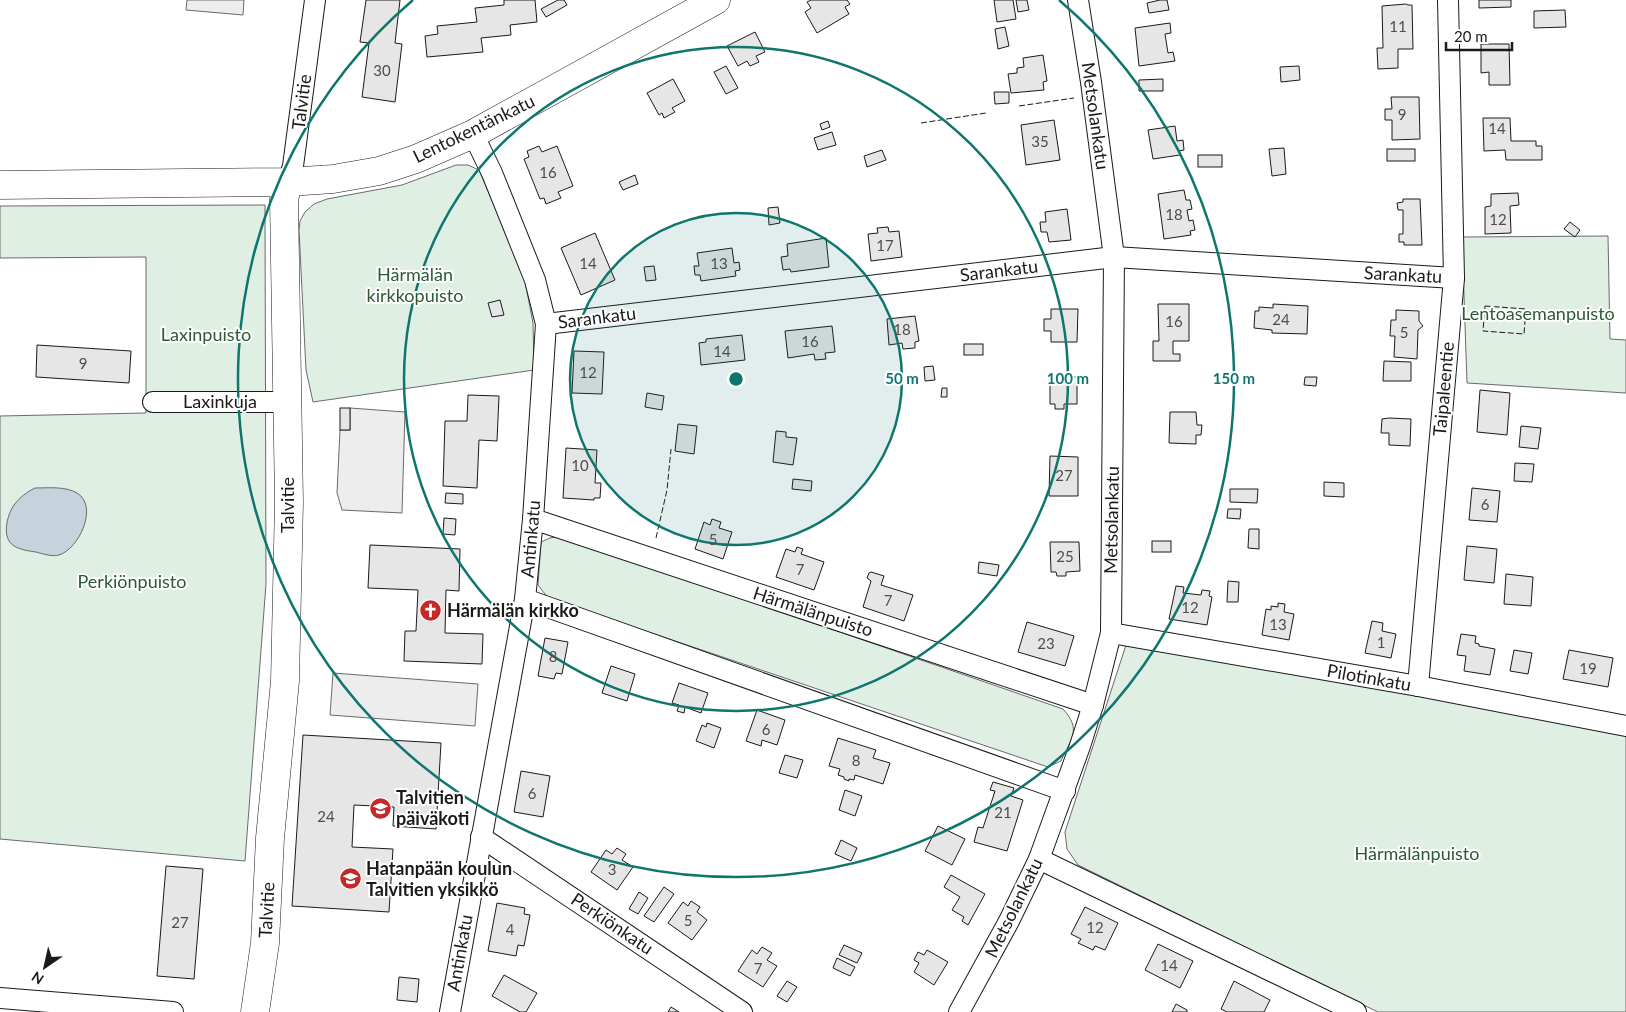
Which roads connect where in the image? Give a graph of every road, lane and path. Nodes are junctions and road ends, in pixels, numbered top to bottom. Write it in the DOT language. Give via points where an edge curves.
graph roads {
  1 [pos="315,0"];
  2 [pos="716,0"];
  3 [pos="1078,0"];
  4 [pos="1448,0"];
  5 [pos="473,134"];
  6 [pos="288,182"];
  7 [pos="0,185"];
  8 [pos="1114,258"];
  9 [pos="1454,278"];
  10 [pos="546,324"];
  11 [pos="153,402"];
  12 [pos="287,402"];
  13 [pos="534,519"];
  14 [pos="525,599"];
  15 [pos="1111,633"];
  16 [pos="1418,686"];
  17 [pos="1093,705"];
  18 [pos="1626,726"];
  19 [pos="1065,791"];
  20 [pos="481,837"];
  21 [pos="1039,860"];
  22 [pos="0,998"];
  23 [pos="174,1012"];
  24 [pos="255,1012"];
  25 [pos="450,1012"];
  26 [pos="742,1012"];
  27 [pos="959,1012"];
  28 [pos="1356,1012"];
  1 -- 6 [label="street, Talvitie" via="294,166"];
  2 -- 5 [label="street, Lentokentänkatu"];
  3 -- 8 [label="street, Metsolankatu"];
  4 -- 9 [label="street, Taipaleentie"];
  5 -- 6 [label="street, Lentokentänkatu" via="416,159 378,171"];
  5 -- 10 [label="street, Antinkatu" via="492,172 535,280"];
  6 -- 7 [label="street, Lentokentänkatu"];
  6 -- 12 [label="street, Talvitie" via="284,200"];
  8 -- 9 [label="street, Sarankatu"];
  8 -- 10 [label="street, Sarankatu"];
  8 -- 15 [label="street, Metsolankatu"];
  9 -- 16 [label="street, Taipaleentie"];
  10 -- 13 [label="street, Antinkatu"];
  11 -- 12 [label="street, Laxinkuja"];
  12 -- 24 [label="street, Talvitie" via="289,502 285,681 270,838 265,943"];
  13 -- 14 [label="street, Antinkatu"];
  13 -- 17 [label="street, Härmälänpuisto"];
  14 -- 19 [label="street"];
  14 -- 20 [label="street, Antinkatu"];
  15 -- 16 [label="street, Pilotinkatu"];
  15 -- 17 [label="street, Metsolankatu"];
  16 -- 18 [label="street, Pilotinkatu"];
  17 -- 19 [label="street, Metsolankatu"];
  19 -- 21 [label="street, Metsolankatu"];
  20 -- 25 [label="street, Antinkatu"];
  20 -- 26 [label="street, Perkiönkatu"];
  21 -- 27 [label="street, Metsolankatu" via="1010,921"];
  21 -- 28 [label="street"];
  22 -- 23 [label="street"];
}
